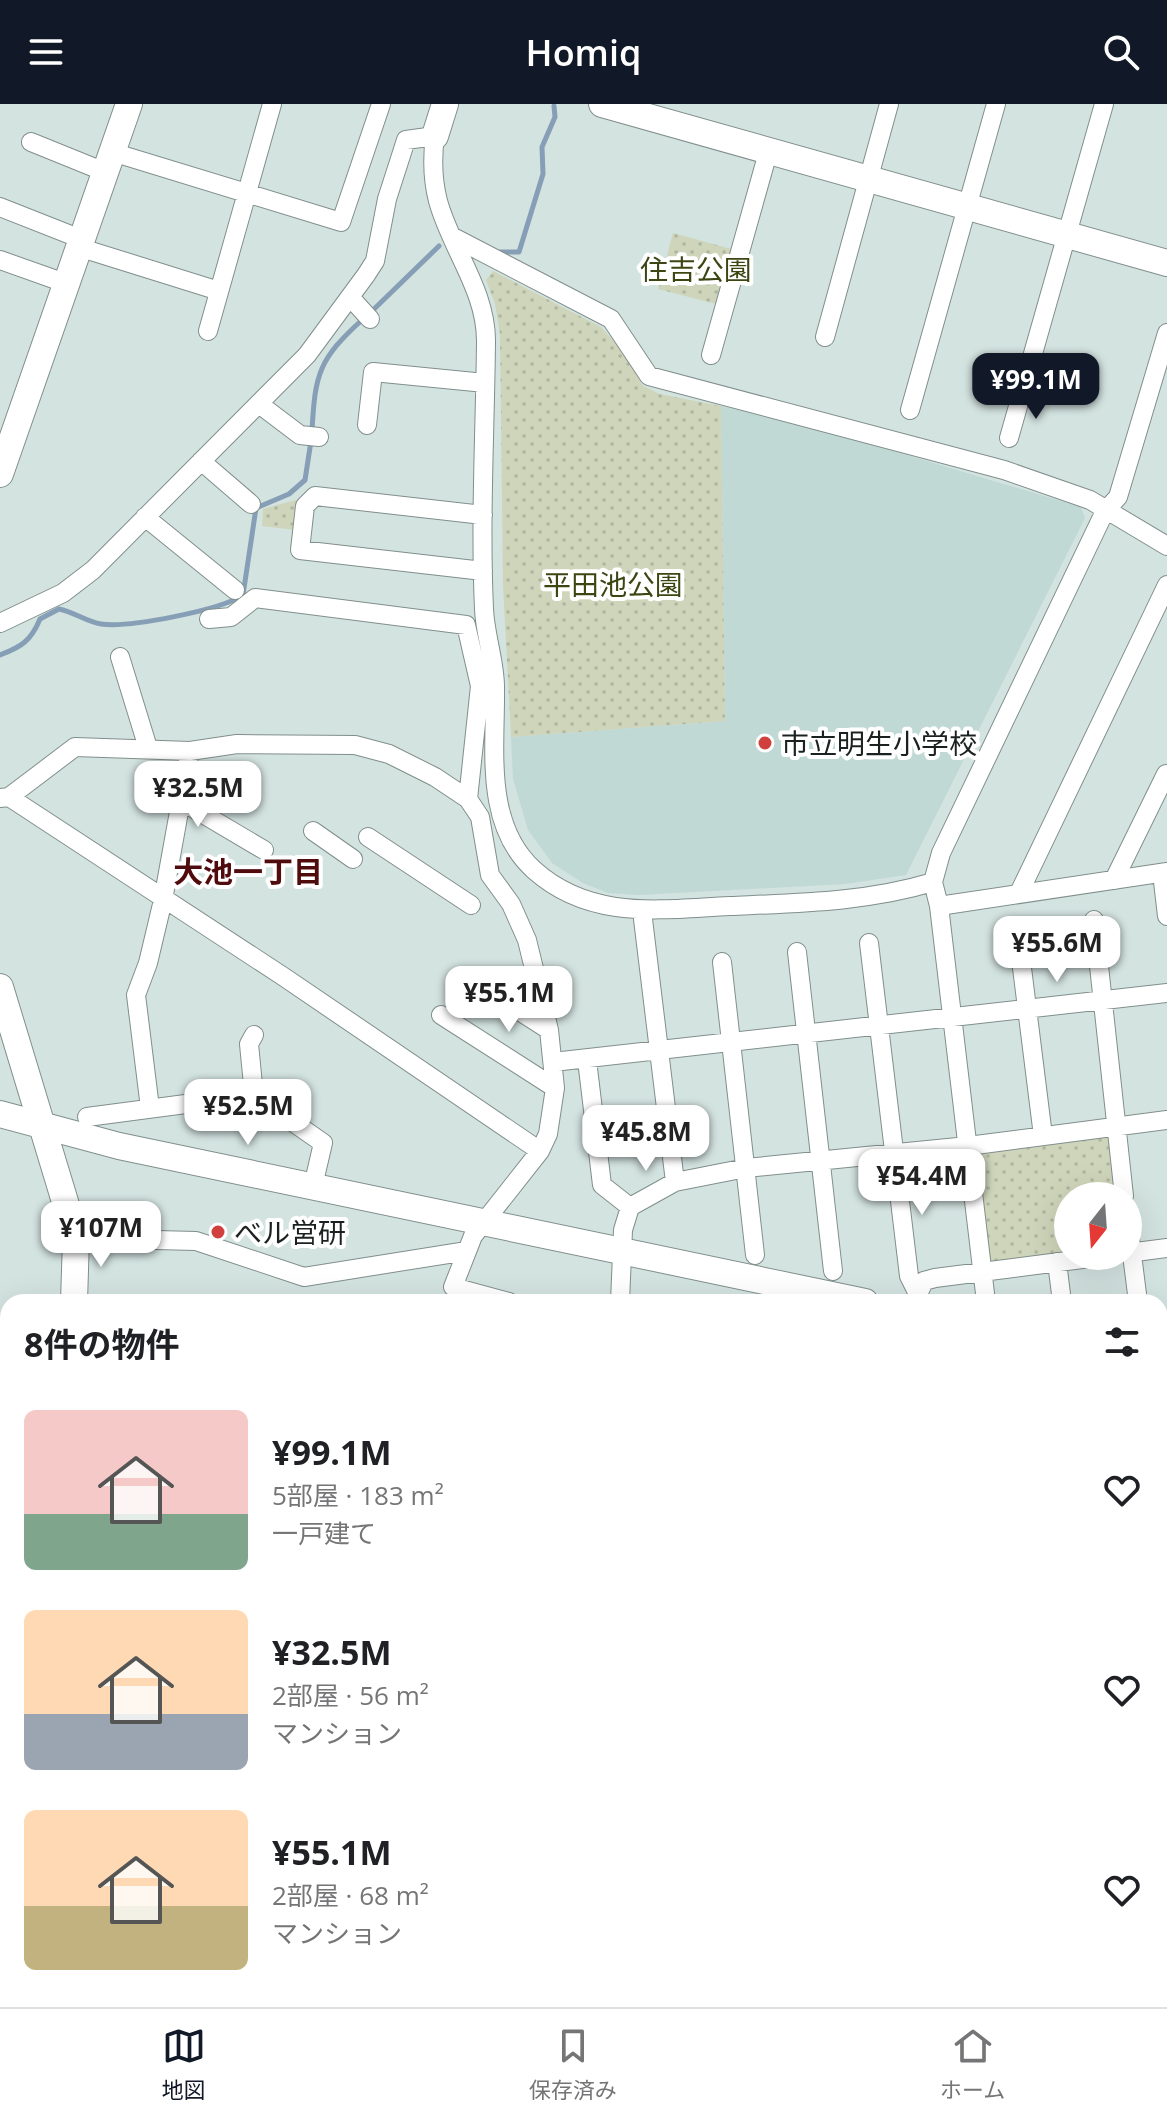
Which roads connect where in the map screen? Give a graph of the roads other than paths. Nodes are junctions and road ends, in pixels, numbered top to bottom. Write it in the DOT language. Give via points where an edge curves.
graph roads {
  1 [pos="129,104"];
  2 [pos="272,104"];
  3 [pos="381,104"];
  4 [pos="445,104"];
  5 [pos="602,104"];
  6 [pos="889,104"];
  7 [pos="996,104"];
  8 [pos="1104,104"];
  9 [pos="435,136"];
  10 [pos="31,142"];
  11 [pos="769,149"];
  12 [pos="109,162"];
  13 [pos="868,178"];
  14 [pos="246,194"];
  15 [pos="967,205"];
  16 [pos="0,207"];
  17 [pos="1067,234"];
  18 [pos="453,237"];
  19 [pos="80,243"];
  20 [pos="0,260"];
  21 [pos="1167,263"];
  22 [pos="65,283"];
  23 [pos="219,291"];
  24 [pos="208,331"];
  25 [pos="1167,333"];
  26 [pos="825,337"];
  27 [pos="711,355"];
  28 [pos="485,383"];
  29 [pos="259,404"];
  30 [pos="910,410"];
  31 [pos="367,425"];
  32 [pos="319,437"];
  33 [pos="1009,438"];
  34 [pos="201,461"];
  35 [pos="0,474"];
  36 [pos="251,504"];
  37 [pos="1105,511"];
  38 [pos="483,515"];
  39 [pos="145,517"];
  40 [pos="1167,546"];
  41 [pos="483,571"];
  42 [pos="1167,585"];
  43 [pos="235,590"];
  44 [pos="209,619"];
  45 [pos="0,623"];
  46 [pos="120,657"];
  47 [pos="488,686"];
  48 [pos="148,748"];
  49 [pos="190,751"];
  50 [pos="1166,774"];
  51 [pos="4,798"];
  52 [pos="468,799"];
  53 [pos="181,801"];
  54 [pos="313,831"];
  55 [pos="368,837"];
  56 [pos="264,850"];
  57 [pos="353,859"];
  58 [pos="1164,873"];
  59 [pos="1114,880"];
  60 [pos="933,882"];
  61 [pos="1019,893"];
  62 [pos="163,900"];
  63 [pos="471,905"];
  64 [pos="939,906"];
  65 [pos="642,911"];
  66 [pos="1167,916"];
  67 [pos="1094,920"];
  68 [pos="1017,928"];
  69 [pos="869,943"];
  70 [pos="797,952"];
  71 [pos="722,962"];
  72 [pos="0,987"];
  73 [pos="488,991"];
  74 [pos="1167,993"];
  75 [pos="1104,1001"];
  76 [pos="1029,1008"];
  77 [pos="441,1015"];
  78 [pos="953,1018"];
  79 [pos="879,1026"];
  80 [pos="549,1030"];
  81 [pos="807,1034"];
  82 [pos="254,1035"];
  83 [pos="732,1043"];
  84 [pos="659,1051"];
  85 [pos="587,1060"];
  86 [pos="553,1062"];
  87 [pos="555,1088"];
  88 [pos="254,1095"];
  89 [pos="150,1108"];
  90 [pos="0,1114"];
  91 [pos="87,1117"];
  92 [pos="1167,1120"];
  93 [pos="42,1124"];
  94 [pos="1115,1127"];
  95 [pos="1043,1136"];
  96 [pos="968,1146"];
  97 [pos="540,1151"];
  98 [pos="892,1153"];
  99 [pos="821,1161"];
  100 [pos="746,1168"];
  101 [pos="675,1182"];
  102 [pos="1122,1182"];
  103 [pos="313,1186"];
  104 [pos="630,1207"];
  105 [pos="484,1224"];
  106 [pos="75,1244"];
  107 [pos="1167,1248"];
  108 [pos="467,1251"];
  109 [pos="1142,1251"];
  110 [pos="622,1254"];
  111 [pos="755,1255"];
  112 [pos="1054,1262"];
  113 [pos="1058,1270"];
  114 [pos="1133,1270"];
  115 [pos="982,1272"];
  116 [pos="834,1290"];
  117 [pos="74,1294"];
  118 [pos="87,1294"];
  119 [pos="450,1294"];
  120 [pos="620,1294"];
  121 [pos="915,1294"];
  122 [pos="918,1294"];
  123 [pos="985,1294"];
  124 [pos="1061,1294"];
  125 [pos="1137,1294"];
  1 -- 12 [label="street"];
  2 -- 14 [label="street"];
  3 -- 14 [label="street" via="341,222"];
  4 -- 9 [label="street"];
  5 -- 11 [label="street"];
  6 -- 13 [label="street"];
  7 -- 15 [label="street"];
  8 -- 17 [label="street"];
  9 -- 18 [label="street" via="431,167"];
  9 -- 29 [label="street" via="406,140 360,308"];
  10 -- 12 [label="street"];
  11 -- 13 [label="street"];
  11 -- 27 [label="street"];
  12 -- 14 [label="street"];
  12 -- 19 [label="street"];
  13 -- 15 [label="street"];
  13 -- 26 [label="street"];
  14 -- 23 [label="street"];
  15 -- 17 [label="street"];
  15 -- 30 [label="street"];
  16 -- 19 [label="street"];
  17 -- 21 [label="street"];
  17 -- 33 [label="street"];
  18 -- 28 [label="street" via="483,310"];
  18 -- 37 [label="street" via="611,319 649,376 1004,470 1090,500"];
  19 -- 22 [label="street"];
  19 -- 23 [label="street"];
  20 -- 22 [label="street"];
  22 -- 35 [label="street"];
  23 -- 24 [label="street"];
  25 -- 37 [label="street" via="1127,473 1118,497"];
  28 -- 31 [label="street" via="373,372"];
  28 -- 38 [label="street"];
  29 -- 32 [label="street" via="300,435"];
  29 -- 34 [label="street"];
  34 -- 36 [label="street"];
  34 -- 39 [label="street"];
  37 -- 40 [label="street"];
  37 -- 60 [label="street" via="941,853"];
  38 -- 41 [label="street"];
  38 -- 41 [label="street" via="315,496 305,506 300,550"];
  39 -- 43 [label="street"];
  39 -- 45 [label="street" via="63,593"];
  41 -- 47 [label="street"];
  42 -- 61 [label="street"];
  44 -- 47 [label="street" via="231,617 255,598 466,625"];
  46 -- 48 [label="street"];
  47 -- 52 [label="street"];
  47 -- 65 [label="street" via="493,772 519,851 535,871 578,898"];
  48 -- 49 [label="street"];
  48 -- 51 [label="street" via="75,747"];
  49 -- 52 [label="street" via="237,744 355,745 402,760"];
  49 -- 53 [label="street"];
  50 -- 59 [label="street"];
  51 -- 62 [label="street"];
  52 -- 80 [label="street" via="480,817 490,875 527,940"];
  53 -- 56 [label="street"];
  53 -- 62 [label="street"];
  54 -- 57 [label="street"];
  55 -- 63 [label="street"];
  58 -- 59 [label="street"];
  58 -- 66 [label="street"];
  59 -- 61 [label="street"];
  60 -- 64 [label="street"];
  60 -- 65 [label="street" via="861,899"];
  61 -- 64 [label="street"];
  62 -- 89 [label="street" via="136,995"];
  62 -- 97 [label="street"];
  64 -- 78 [label="street"];
  65 -- 84 [label="street"];
  67 -- 75 [label="street"];
  68 -- 76 [label="street"];
  69 -- 79 [label="street"];
  70 -- 81 [label="street"];
  71 -- 83 [label="street"];
  72 -- 93 [label="street"];
  73 -- 80 [label="street"];
  74 -- 75 [label="street"];
  75 -- 76 [label="street"];
  75 -- 94 [label="street"];
  76 -- 78 [label="street"];
  76 -- 95 [label="street"];
  77 -- 87 [label="street"];
  78 -- 79 [label="street"];
  78 -- 96 [label="street"];
  79 -- 81 [label="street"];
  79 -- 98 [label="street"];
  80 -- 86 [label="street"];
  81 -- 83 [label="street"];
  81 -- 99 [label="street"];
  82 -- 88 [label="street" via="249,1044"];
  83 -- 84 [label="street"];
  83 -- 100 [label="street"];
  84 -- 85 [label="street"];
  84 -- 101 [label="street"];
  85 -- 86 [label="street"];
  85 -- 104 [label="street" via="602,1185"];
  86 -- 87 [label="street"];
  87 -- 97 [label="street"];
  88 -- 89 [label="street"];
  88 -- 103 [label="street" via="323,1143"];
  89 -- 91 [label="street"];
  90 -- 93 [label="street"];
  92 -- 94 [label="street"];
  93 -- 103 [label="street" via="119,1146"];
  93 -- 106 [label="street"];
  94 -- 95 [label="street"];
  94 -- 102 [label="street"];
  95 -- 96 [label="street"];
  96 -- 98 [label="street"];
  96 -- 115 [label="street"];
  97 -- 105 [label="street"];
  98 -- 99 [label="street"];
  98 -- 121 [label="street"];
  99 -- 100 [label="street"];
  99 -- 116 [label="street"];
  100 -- 101 [label="street"];
  100 -- 111 [label="street"];
  101 -- 104 [label="street"];
  103 -- 105 [label="street"];
  104 -- 110 [label="street"];
  105 -- 108 [label="street"];
  105 -- 110 [label="street"];
  106 -- 108 [label="street" via="196,1241 304,1277"];
  106 -- 117 [label="street"];
  106 -- 118 [label="street"];
  107 -- 109 [label="street"];
  108 -- 119 [label="street"];
  110 -- 116 [label="street"];
  110 -- 120 [label="street"];
  112 -- 115 [label="street"];
  113 -- 124 [label="street"];
  114 -- 125 [label="street"];
  115 -- 122 [label="street" via="924,1281"];
  115 -- 123 [label="street"];
}
